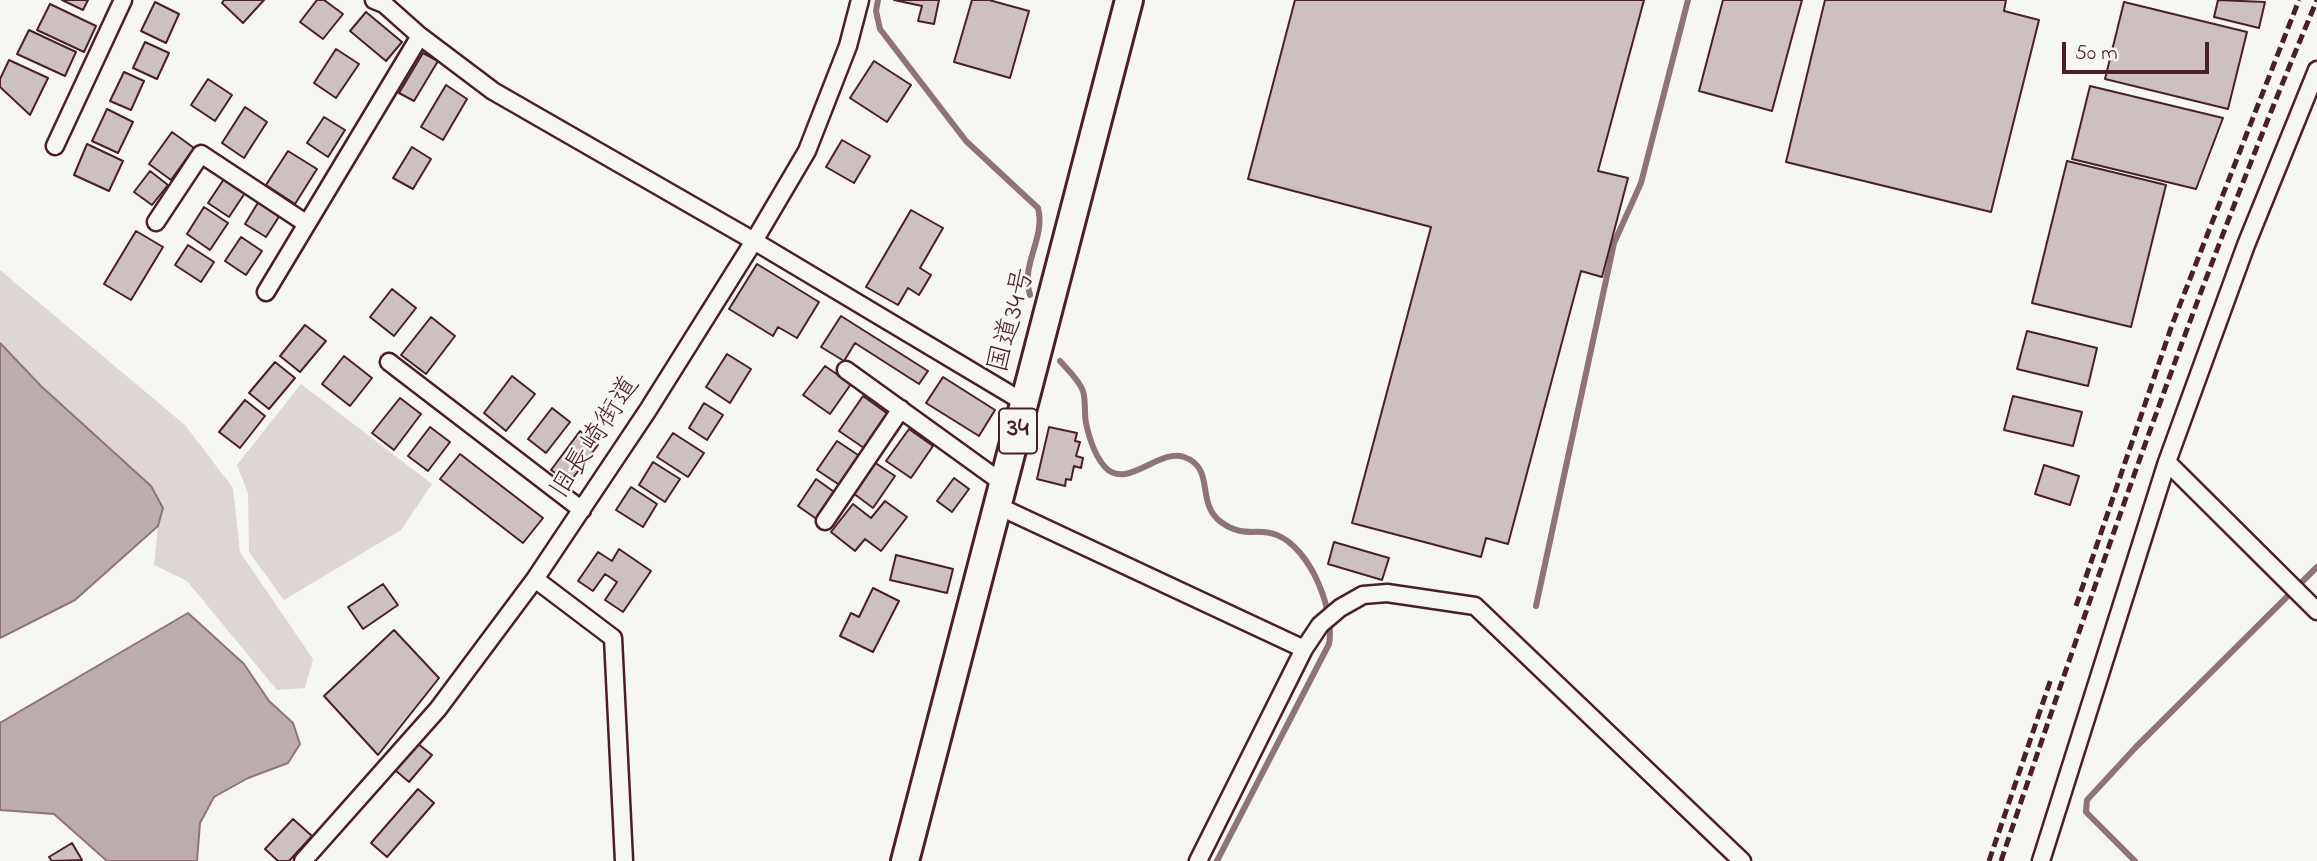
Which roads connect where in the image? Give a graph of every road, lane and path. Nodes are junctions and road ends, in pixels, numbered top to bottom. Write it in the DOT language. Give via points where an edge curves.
graph roads {
  1 [pos="122,0"];
  2 [pos="374,0"];
  3 [pos="860,0"];
  4 [pos="1129,0"];
  5 [pos="420,36"];
  6 [pos="2317,70"];
  7 [pos="55,146"];
  8 [pos="156,222"];
  9 [pos="307,224"];
  10 [pos="754,242"];
  11 [pos="266,292"];
  12 [pos="389,362"];
  13 [pos="846,370"];
  14 [pos="1025,403"];
  15 [pos="901,410"];
  16 [pos="2167,462"];
  17 [pos="1001,495"];
  18 [pos="582,510"];
  19 [pos="825,521"];
  20 [pos="535,579"];
  21 [pos="2317,611"];
  22 [pos="1304,649"];
  23 [pos="303,861"];
  24 [pos="624,861"];
  25 [pos="905,861"];
  26 [pos="1198,861"];
  27 [pos="1742,861"];
  28 [pos="2041,861"];
  1 -- 7 [label="street"];
  2 -- 5 [label="street"];
  3 -- 10 [label="street, 旧長崎街道" via="848,46 807,150"];
  4 -- 14 [label="highway, 国道34号 / 34"];
  5 -- 9 [label="street"];
  5 -- 10 [label="street" via="493,91"];
  6 -- 16 [label="street" via="2246,245"];
  8 -- 9 [label="street" via="201,154"];
  9 -- 11 [label="street"];
  10 -- 14 [label="street"];
  10 -- 18 [label="street, 旧長崎街道"];
  12 -- 18 [label="street"];
  13 -- 15 [label="street"];
  14 -- 17 [label="highway, 国道34号 / 34"];
  15 -- 17 [label="street"];
  15 -- 19 [label="street"];
  16 -- 21 [label="street"];
  16 -- 28 [label="street"];
  17 -- 22 [label="street"];
  17 -- 25 [label="highway, 国道34号 / 34"];
  18 -- 20 [label="street, 旧長崎街道"];
  20 -- 23 [label="street, 旧長崎街道" via="438,709"];
  20 -- 24 [label="street" via="613,638"];
  22 -- 26 [label="street"];
  22 -- 27 [label="street" via="1320,625 1363,595 1387,593 1475,606"];
}
